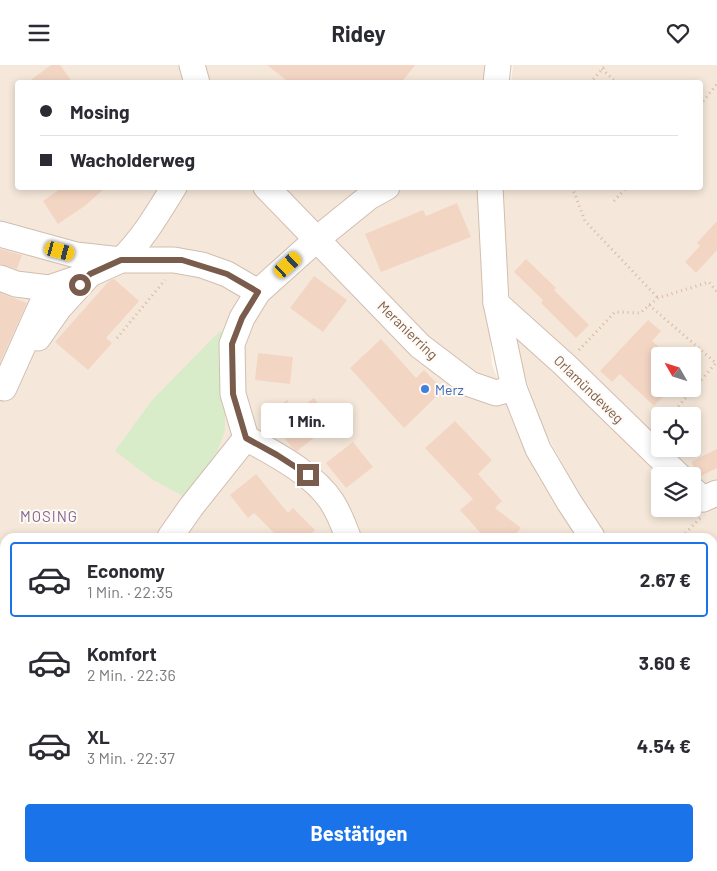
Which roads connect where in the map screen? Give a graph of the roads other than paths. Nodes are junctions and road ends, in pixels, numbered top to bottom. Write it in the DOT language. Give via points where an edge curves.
graph roads {
  1 [pos="192,65"];
  2 [pos="498,65"];
  3 [pos="196,80"];
  4 [pos="496,80"];
  5 [pos="172,190"];
  6 [pos="269,190"];
  7 [pos="382,190"];
  8 [pos="490,190"];
  9 [pos="0,234"];
  10 [pos="317,239"];
  11 [pos="121,260"];
  12 [pos="90,274"];
  13 [pos="0,278"];
  14 [pos="49,287"];
  15 [pos="258,292"];
  16 [pos="496,303"];
  17 [pos="27,360"];
  18 [pos="4,388"];
  19 [pos="514,388"];
  20 [pos="246,438"];
  21 [pos="671,467"];
  22 [pos="717,493"];
  23 [pos="701,497"];
  24 [pos="173,533"];
  25 [pos="346,533"];
  26 [pos="589,533"];
  1 -- 3 [label="street"];
  2 -- 4 [label="street"];
  5 -- 11 [label="street" via="151,225"];
  6 -- 10 [label="street, Meranierring"];
  7 -- 10 [label="street"];
  8 -- 16 [label="street"];
  9 -- 11 [label="street" via="76,255"];
  10 -- 15 [label="street"];
  10 -- 19 [label="street, Meranierring" via="420,346 470,384 496,393"];
  11 -- 12 [label="street"];
  11 -- 15 [label="street" via="182,260 227,274"];
  12 -- 14 [label="street"];
  12 -- 17 [label="street" via="45,328"];
  13 -- 14 [label="street" via="16,284"];
  14 -- 18 [label="street"];
  15 -- 20 [label="street" via="242,318 232,344 233,394"];
  16 -- 19 [label="street"];
  16 -- 21 [label="street, Orlamündeweg"];
  19 -- 26 [label="street" via="538,449"];
  20 -- 24 [label="street"];
  20 -- 25 [label="street" via="308,475 332,502"];
  22 -- 23 [label="street"];
}
